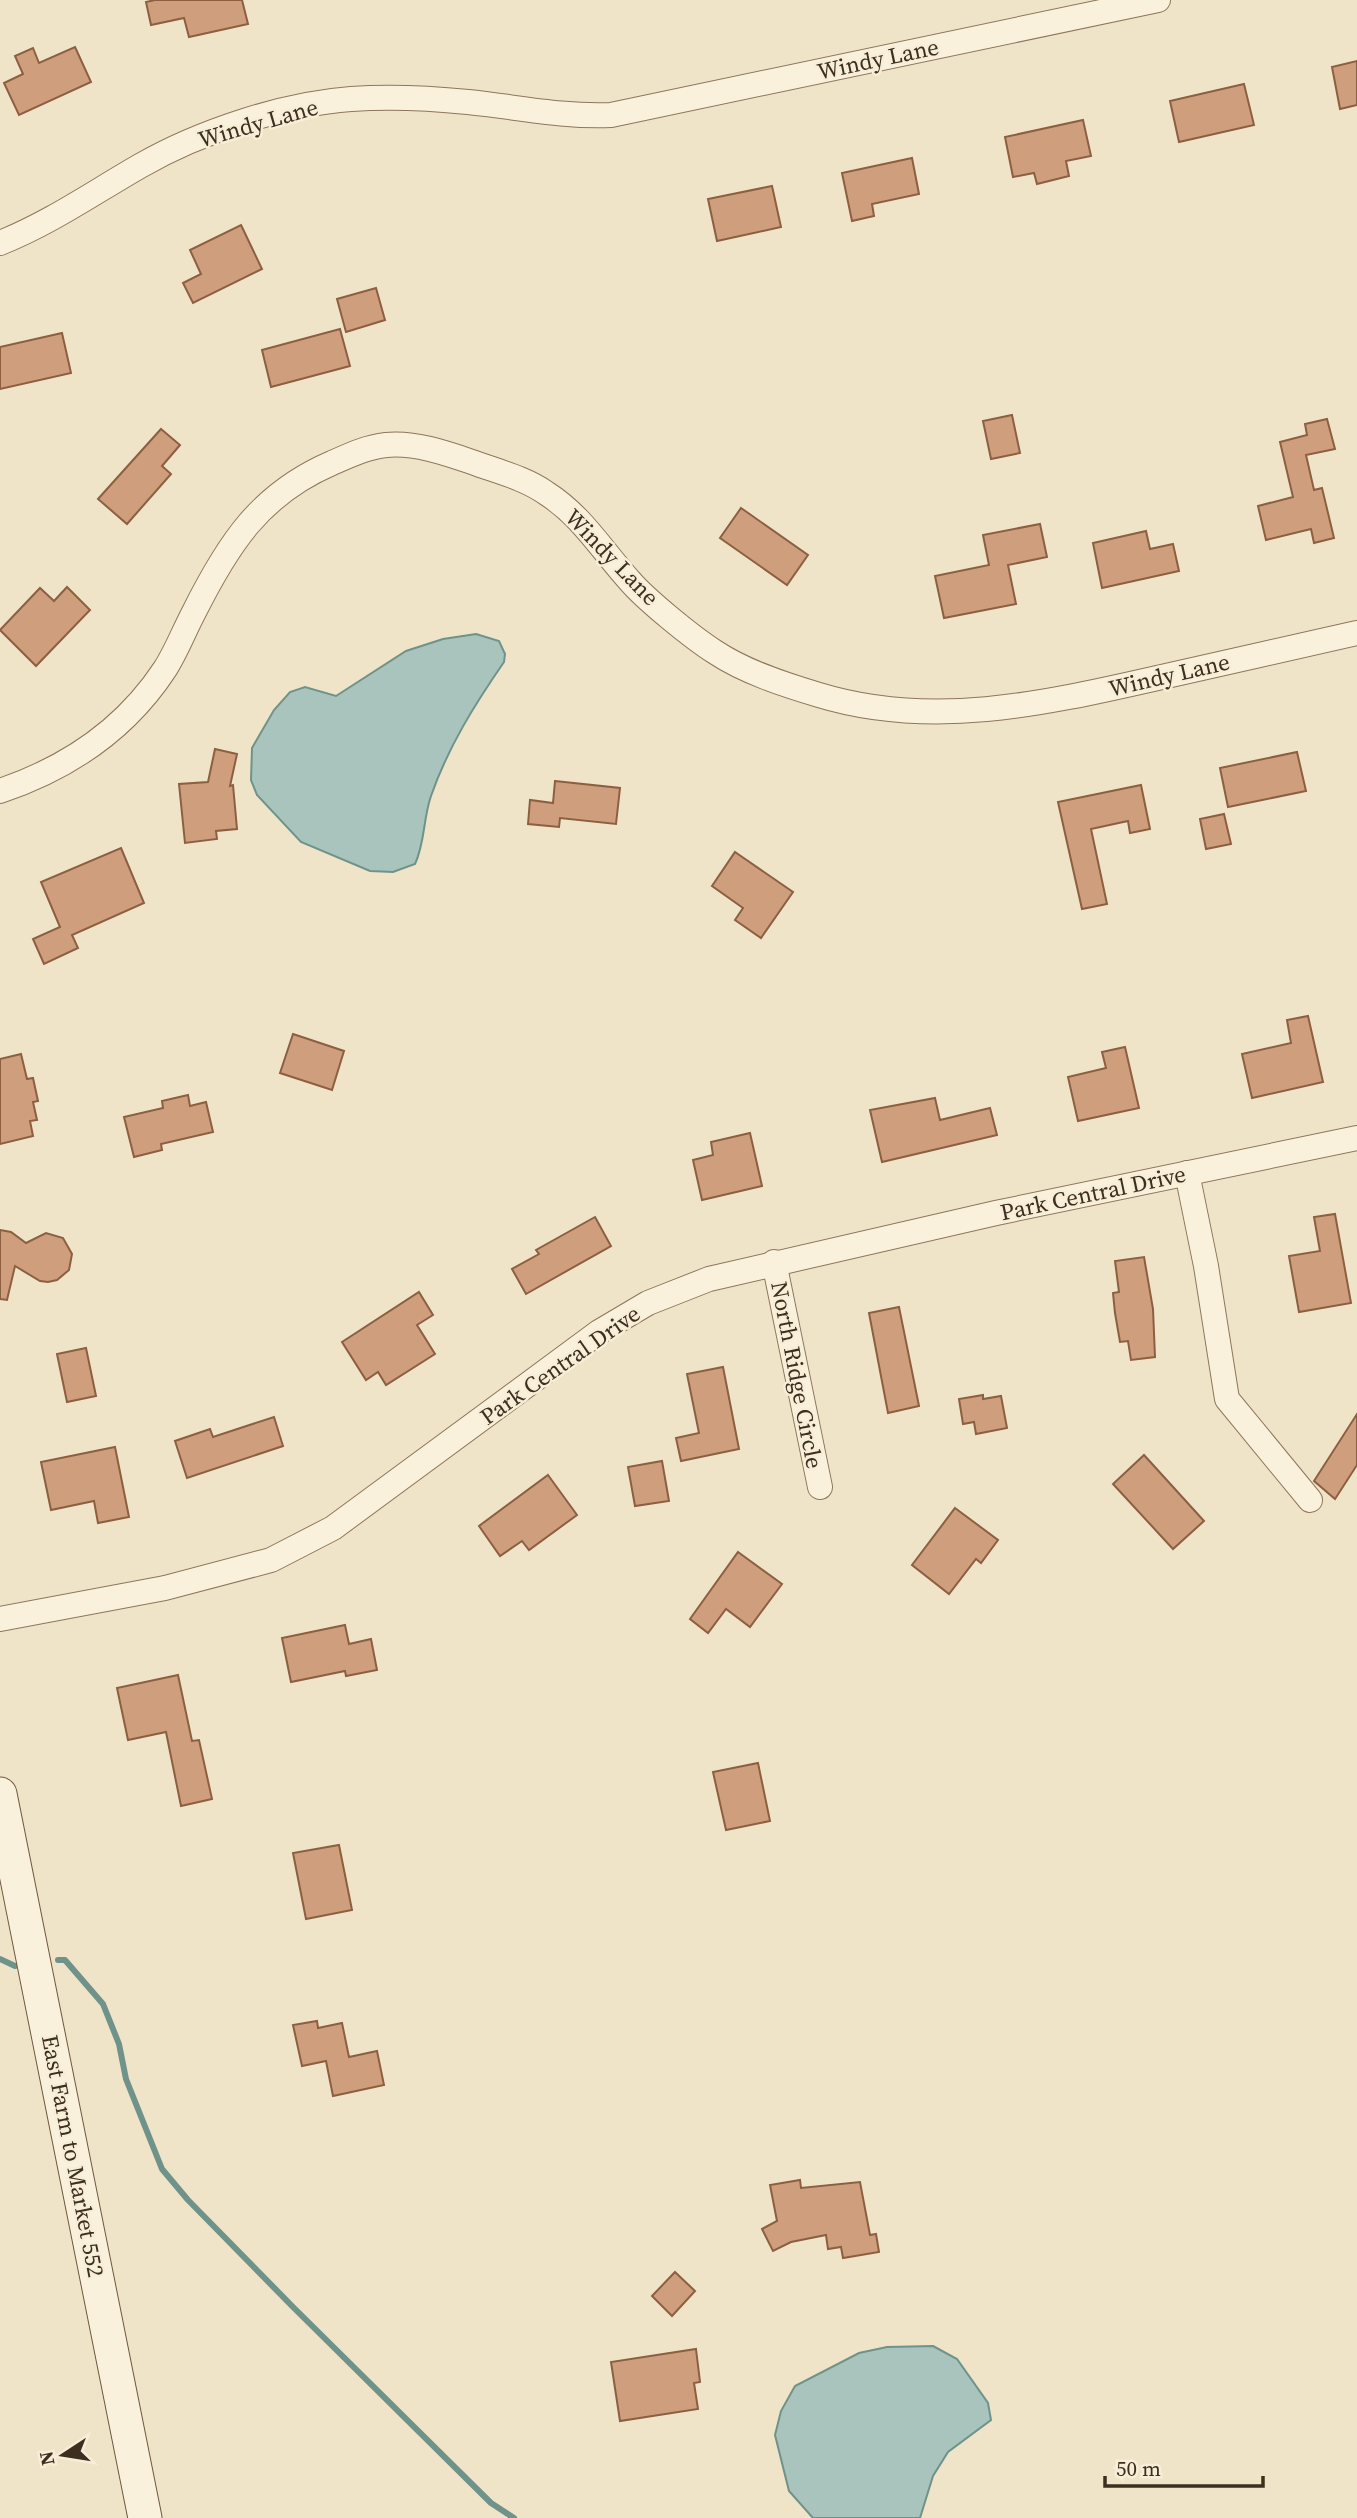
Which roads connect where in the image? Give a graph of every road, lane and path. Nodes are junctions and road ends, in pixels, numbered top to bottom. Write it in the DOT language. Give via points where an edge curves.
graph roads {
  1 [pos="1158,0"];
  2 [pos="0,243"];
  3 [pos="1357,633"];
  4 [pos="0,791"];
  5 [pos="1357,1138"];
  6 [pos="1187,1173"];
  7 [pos="774,1262"];
  8 [pos="820,1487"];
  9 [pos="1310,1500"];
  10 [pos="0,1619"];
  11 [pos="0,1794"];
  12 [pos="145,2518"];
  1 -- 2 [label="street, Windy Lane" via="611,115 557,115 407,96 348,99 279,113 207,134"];
  3 -- 4 [label="street, Windy Lane" via="1065,699 969,713 899,712 825,697 717,654 630,582 588,527 545,492 452,455 386,445 361,450 318,469 265,504 235,538 165,668 136,707 84,753 38,778"];
  5 -- 6 [label="street, Park Central Drive"];
  6 -- 7 [label="street, Park Central Drive"];
  6 -- 9 [label="street" via="1227,1399"];
  7 -- 8 [label="street, North Ridge Circle"];
  7 -- 10 [label="street, Park Central Drive" via="648,1303 599,1332 333,1528 271,1560 165,1588"];
  11 -- 12 [label="main road, East Farm to Market 552"];
}
